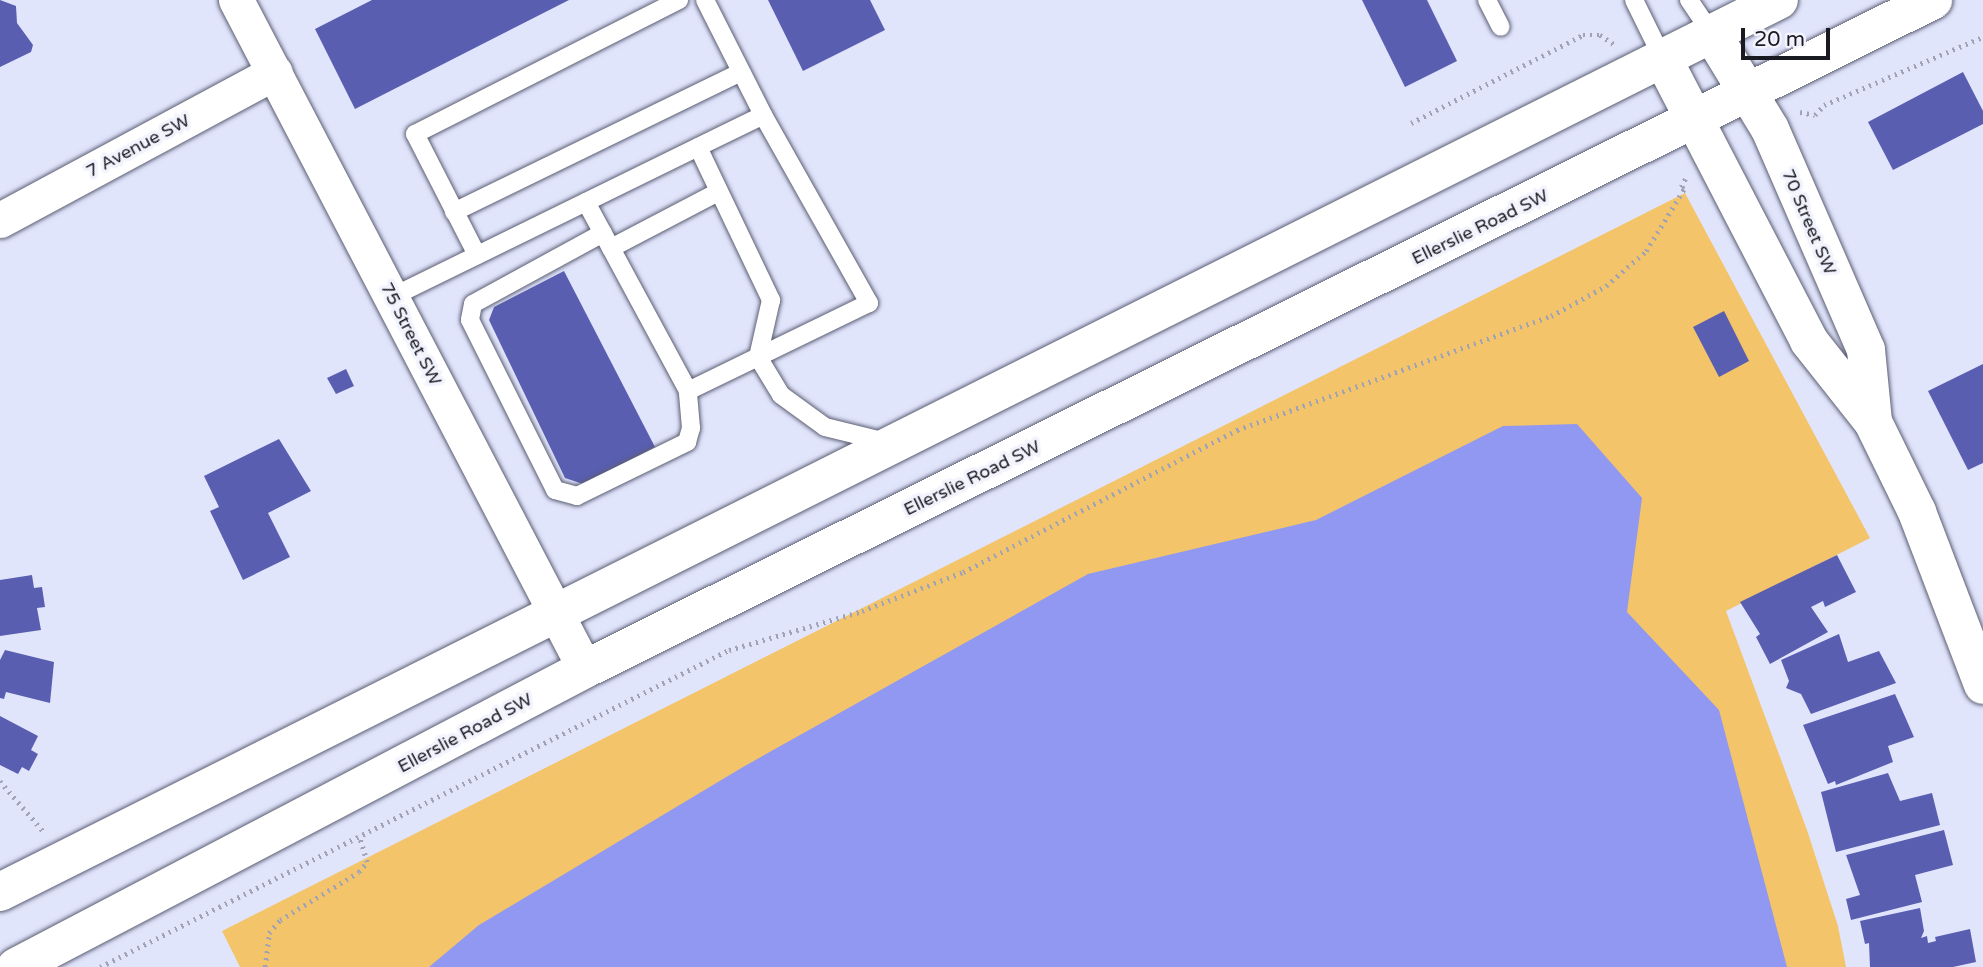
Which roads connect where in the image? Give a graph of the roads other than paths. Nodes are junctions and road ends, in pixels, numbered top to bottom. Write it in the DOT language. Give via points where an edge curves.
graph roads {
  1 [pos="236,0"];
  2 [pos="679,0"];
  3 [pos="705,0"];
  4 [pos="1487,0"];
  5 [pos="1634,0"];
  6 [pos="1689,0"];
  7 [pos="1779,0"];
  8 [pos="1933,0"];
  9 [pos="1501,27"];
  10 [pos="1712,34"];
  11 [pos="1662,58"];
  12 [pos="275,72"];
  13 [pos="741,72"];
  14 [pos="1748,94"];
  15 [pos="763,116"];
  16 [pos="1695,121"];
  17 [pos="698,147"];
  18 [pos="718,192"];
  19 [pos="586,202"];
  20 [pos="454,212"];
  21 [pos="0,220"];
  22 [pos="607,240"];
  23 [pos="477,255"];
  24 [pos="392,297"];
  25 [pos="758,357"];
  26 [pos="688,391"];
  27 [pos="1873,422"];
  28 [pos="893,444"];
  29 [pos="555,612"];
  30 [pos="585,669"];
  31 [pos="1983,685"];
  32 [pos="0,892"];
  33 [pos="16,967"];
  1 -- 12 [label="street, 75 Street SW"];
  2 -- 20 [label="lane" via="415,134"];
  3 -- 13 [label="lane"];
  4 -- 9 [label="lane"];
  5 -- 11 [label="lane"];
  6 -- 10 [label="lane"];
  7 -- 10 [label="main road"];
  8 -- 14 [label="main road, Ellerslie Road SW"];
  10 -- 11 [label="main road"];
  10 -- 14 [label="main road, 70 Street SW"];
  11 -- 16 [label="main road, 70 Street SW"];
  11 -- 28 [label="main road"];
  12 -- 21 [label="street, 7 Avenue SW"];
  12 -- 24 [label="street, 75 Street SW"];
  13 -- 15 [label="lane"];
  13 -- 20 [label="lane"];
  14 -- 16 [label="main road, Ellerslie Road SW"];
  14 -- 27 [label="main road, 70 Street SW" via="1770,129 1866,350"];
  15 -- 17 [label="lane"];
  15 -- 25 [label="lane" via="869,303"];
  16 -- 27 [label="main road, 70 Street SW" via="1810,341"];
  16 -- 30 [label="main road, Ellerslie Road SW"];
  17 -- 18 [label="lane"];
  17 -- 19 [label="lane"];
  18 -- 22 [label="lane"];
  18 -- 25 [label="lane" via="771,300"];
  19 -- 22 [label="lane"];
  19 -- 23 [label="lane"];
  20 -- 23 [label="lane"];
  22 -- 26 [label="lane"];
  22 -- 26 [label="lane" via="495,290 473,304 471,312 470,320 555,491 577,496 687,442 691,428"];
  23 -- 24 [label="lane"];
  24 -- 29 [label="street, 75 Street SW"];
  25 -- 26 [label="lane"];
  25 -- 28 [label="lane" via="781,395 825,427"];
  27 -- 31 [label="main road, 70 Street SW" via="1936,556"];
  28 -- 29 [label="main road"];
  29 -- 30 [label="street, 75 Street SW"];
  29 -- 32 [label="main road"];
  30 -- 33 [label="main road, Ellerslie Road SW"];
}
